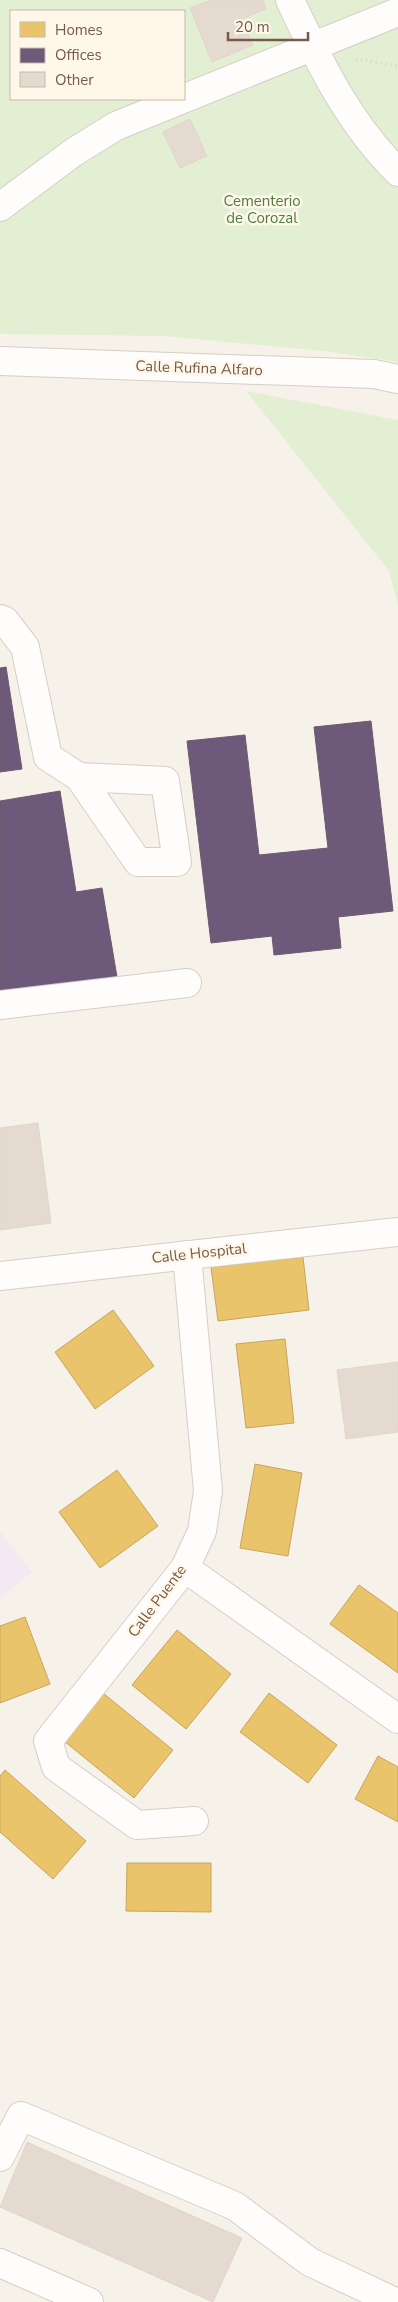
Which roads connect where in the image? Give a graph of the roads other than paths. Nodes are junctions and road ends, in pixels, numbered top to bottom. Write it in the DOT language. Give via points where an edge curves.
graph roads {
  1 [pos="290,0"];
  2 [pos="398,12"];
  3 [pos="316,56"];
  4 [pos="398,172"];
  5 [pos="0,207"];
  6 [pos="0,361"];
  7 [pos="398,379"];
  8 [pos="0,619"];
  9 [pos="79,777"];
  10 [pos="187,983"];
  11 [pos="0,1005"];
  12 [pos="398,1232"];
  13 [pos="187,1255"];
  14 [pos="0,1276"];
  15 [pos="185,1568"];
  16 [pos="398,1719"];
  17 [pos="194,1821"];
  18 [pos="0,2157"];
  19 [pos="0,2262"];
  20 [pos="89,2302"];
  21 [pos="395,2302"];
  1 -- 3 [label="street"];
  2 -- 3 [label="street"];
  3 -- 4 [label="street" via="342,102 376,150"];
  3 -- 5 [label="street" via="116,126 74,152"];
  6 -- 7 [label="street, Calle Rufina Alfaro" via="374,374"];
  8 -- 9 [label="street" via="25,647 48,757"];
  10 -- 11 [label="street"];
  12 -- 13 [label="street, Calle Hospital"];
  13 -- 14 [label="street, Calle Hospital"];
  13 -- 15 [label="street, Calle Puente" via="208,1491 202,1531"];
  15 -- 16 [label="street"];
  15 -- 17 [label="street, Calle Puente" via="48,1741 56,1767 137,1825"];
  18 -- 21 [label="street" via="21,2116 235,2206 310,2262"];
  19 -- 20 [label="street"];
}
